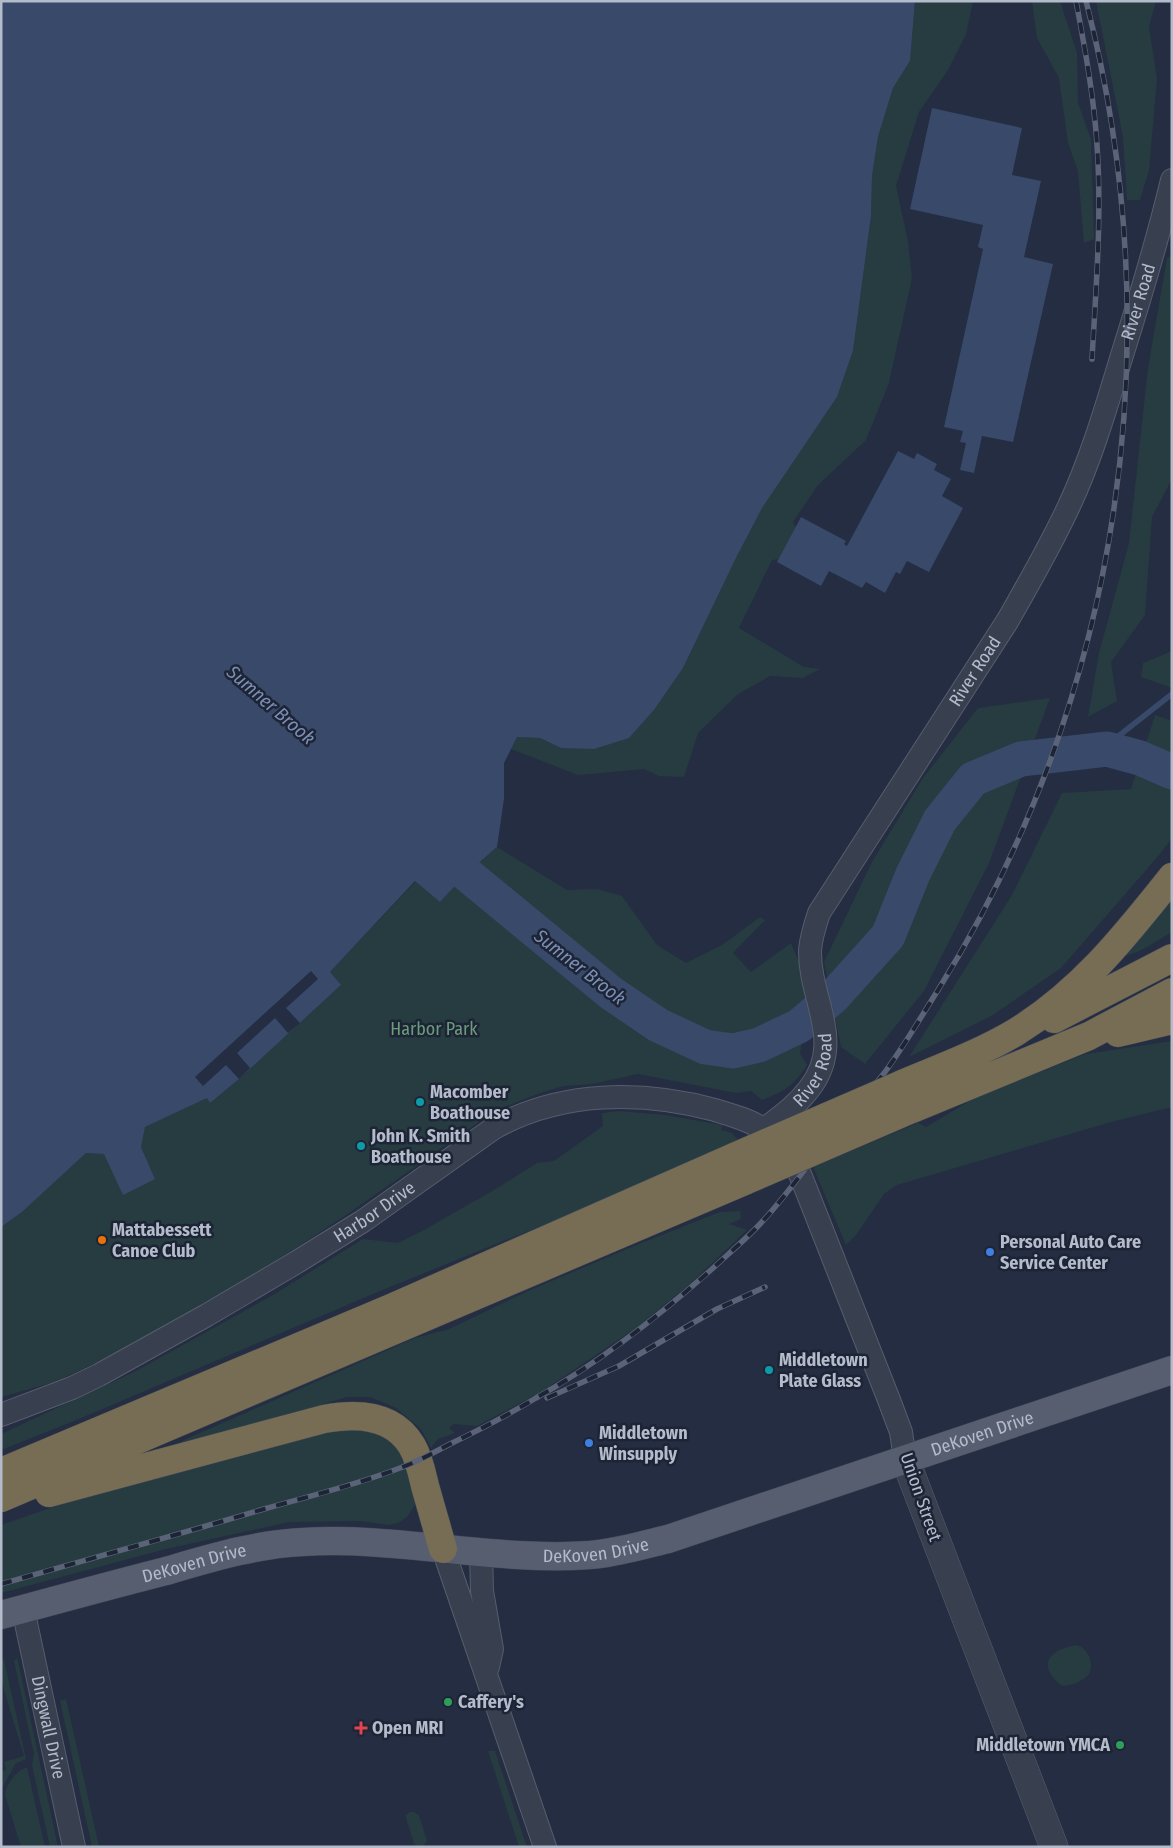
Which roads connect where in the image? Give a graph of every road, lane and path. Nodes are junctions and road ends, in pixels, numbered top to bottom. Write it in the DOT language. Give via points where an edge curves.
graph roads {
  1 [pos="1172,180"];
  2 [pos="1172,877"];
  3 [pos="1172,958"];
  4 [pos="1172,992"];
  5 [pos="1172,1020"];
  6 [pos="968,1056"];
  7 [pos="1012,1067"];
  8 [pos="764,1130"];
  9 [pos="1172,1370"];
  10 [pos="1,1415"];
  11 [pos="905,1459"];
  12 [pos="1,1472"];
  13 [pos="1,1498"];
  14 [pos="1,1506"];
  15 [pos="443,1549"];
  16 [pos="481,1553"];
  17 [pos="12,1612"];
  18 [pos="485,1673"];
  19 [pos="74,1847"];
  20 [pos="545,1847"];
  21 [pos="1054,1847"];
  1 -- 8 [label="street, River Road" via="1115,378 1070,506 1008,620 819,913 810,950 825,1024 825,1055 810,1088 794,1107"];
  2 -- 6 [label="highway" via="1116,947 1076,987 1016,1032"];
  3 -- 6 [label="highway" via="1023,1035"];
  4 -- 7 [label="highway" via="1089,1036"];
  5 -- 7 [label="highway" via="1100,1038"];
  6 -- 12 [label="highway, bridge" via="391,1308"];
  7 -- 13 [label="highway, bridge"];
  8 -- 10 [label="street, Harbor Drive" via="703,1107 645,1098 576,1099 533,1110 494,1128 298,1262 165,1339 72,1388"];
  8 -- 11 [label="street, Union Street" via="800,1174 901,1432"];
  9 -- 11 [label="main road, DeKoven Drive"];
  11 -- 16 [label="main road, DeKoven Drive" via="668,1539 629,1548 591,1555"];
  11 -- 21 [label="street, Union Street"];
  14 -- 15 [label="highway" via="324,1418 359,1415 391,1425 412,1446"];
  15 -- 16 [label="main road, DeKoven Drive"];
  15 -- 17 [label="main road, DeKoven Drive" via="343,1540 278,1544 215,1557"];
  15 -- 18 [label="street"];
  16 -- 18 [label="street" via="482,1591 492,1649"];
  17 -- 19 [label="street, Dingwall Drive"];
  18 -- 20 [label="street"];
}
